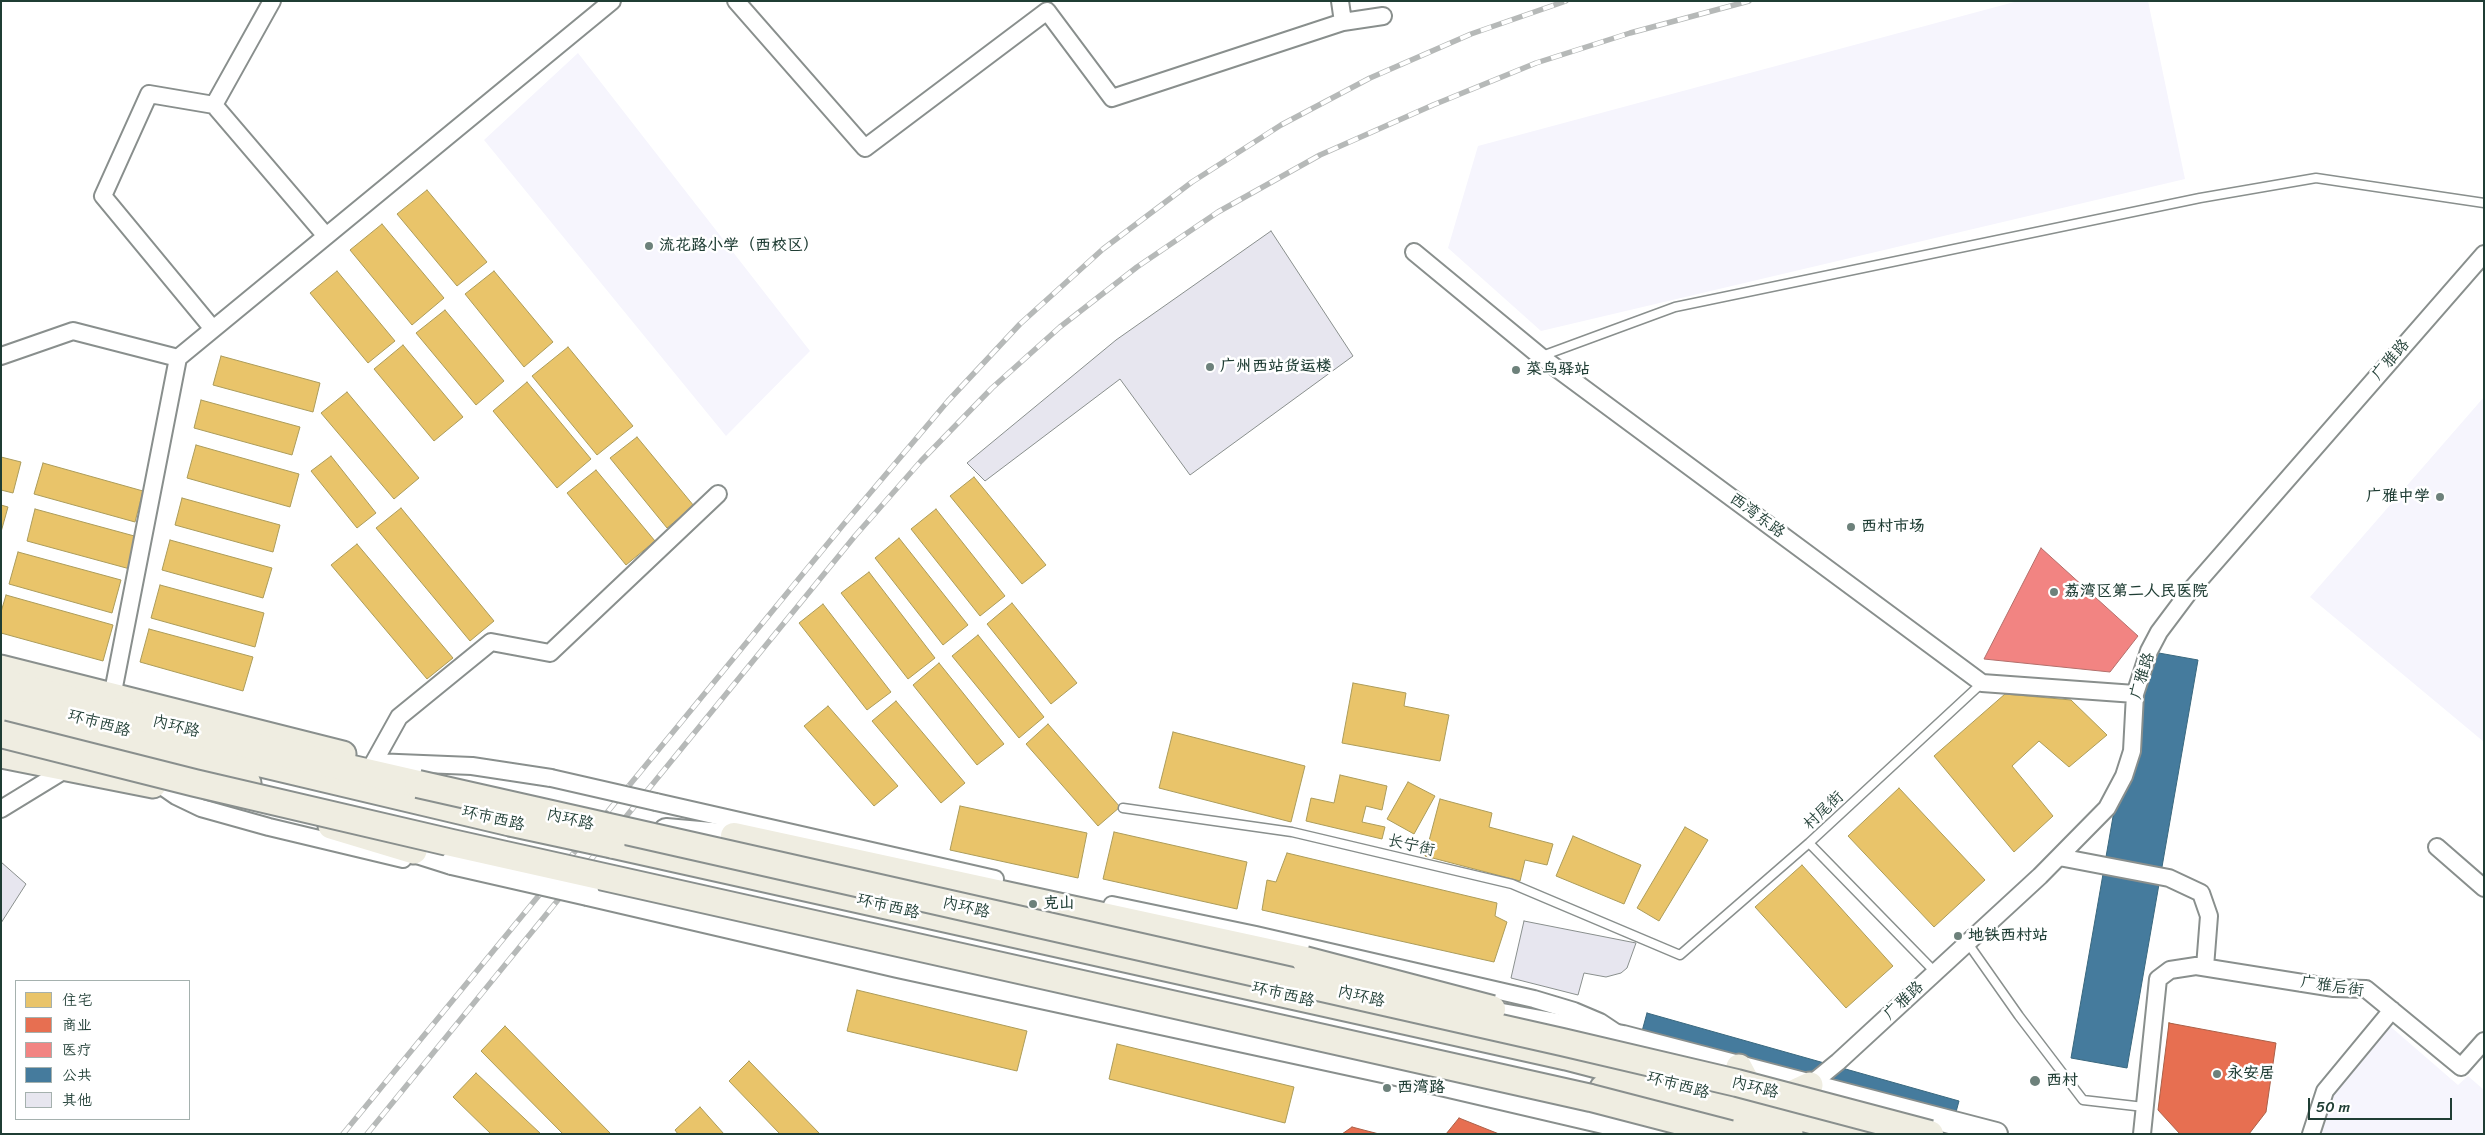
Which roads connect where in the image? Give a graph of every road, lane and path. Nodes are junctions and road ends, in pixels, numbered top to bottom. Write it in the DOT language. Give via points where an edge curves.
graph roads {
  1 [pos="272,1"];
  2 [pos="612,1"];
  3 [pos="736,1"];
  4 [pos="1340,1"];
  5 [pos="1383,16"];
  6 [pos="1343,22"];
  7 [pos="214,105"];
  8 [pos="2484,203"];
  9 [pos="326,236"];
  10 [pos="1414,252"];
  11 [pos="2484,254"];
  12 [pos="213,329"];
  13 [pos="1,356"];
  14 [pos="1540,356"];
  15 [pos="178,358"];
  16 [pos="718,494"];
  17 [pos="1,668"];
  18 [pos="1,682"];
  19 [pos="1982,683"];
  20 [pos="2134,694"];
  21 [pos="112,697"];
  22 [pos="1,699"];
  23 [pos="1,719"];
  24 [pos="1,734"];
  25 [pos="1,740"];
  26 [pos="1,755"];
  27 [pos="167,762"];
  28 [pos="374,762"];
  29 [pos="68,768"];
  30 [pos="195,783"];
  31 [pos="163,787"];
  32 [pos="517,794"];
  33 [pos="656,802"];
  34 [pos="338,805"];
  35 [pos="1123,808"];
  36 [pos="1,809"];
  37 [pos="626,820"];
  38 [pos="566,821"];
  39 [pos="504,822"];
  40 [pos="666,830"];
  41 [pos="734,836"];
  42 [pos="1809,843"];
  43 [pos="612,845"];
  44 [pos="2438,847"];
  45 [pos="414,851"];
  46 [pos="2059,857"];
  47 [pos="452,863"];
  48 [pos="656,878"];
  49 [pos="2484,888"];
  50 [pos="651,909"];
  51 [pos="905,934"];
  52 [pos="1967,942"];
  53 [pos="1680,954"];
  54 [pos="898,966"];
  55 [pos="2204,967"];
  56 [pos="1935,972"];
  57 [pos="1330,977"];
  58 [pos="1322,1004"];
  59 [pos="2392,1010"];
  60 [pos="1331,1027"];
  61 [pos="1623,1038"];
  62 [pos="2484,1041"];
  63 [pos="1323,1058"];
  64 [pos="1738,1075"];
  65 [pos="1664,1085"];
  66 [pos="1810,1085"];
  67 [pos="2144,1107"];
  68 [pos="1600,1127"];
  69 [pos="1738,1128"];
  70 [pos="1655,1134"];
  71 [pos="1790,1134"];
  72 [pos="1863,1134"];
  73 [pos="1930,1134"];
  74 [pos="1996,1134"];
  75 [pos="2142,1134"];
  76 [pos="2310,1134"];
  1 -- 7 [label="street"];
  2 -- 9 [label="street"];
  3 -- 6 [label="street" via="865,148 1046,11 1112,98"];
  4 -- 6 [label="street"];
  5 -- 6 [label="street"];
  7 -- 9 [label="street"];
  7 -- 12 [label="street" via="149,94 103,196"];
  8 -- 14 [label="lane" via="2316,178 2200,198 1675,307"];
  9 -- 12 [label="street"];
  10 -- 14 [label="street, 西湾东路"];
  11 -- 20 [label="street, 广雅路" via="2184,598 2149,651"];
  12 -- 15 [label="street"];
  13 -- 15 [label="street" via="73,330"];
  14 -- 19 [label="street, 西湾东路"];
  15 -- 21 [label="street"];
  16 -- 28 [label="street" via="550,653 491,642 399,717"];
  17 -- 21 [label="main road"];
  18 -- 64 [label="highway, 内环路, bridge" via="227,740 536,812 1562,1042"];
  19 -- 20 [label="street"];
  19 -- 42 [label="lane, 村尾街"];
  20 -- 46 [label="street, 广雅路" via="2132,751 2124,776 2107,808"];
  21 -- 28 [label="main road"];
  22 -- 39 [label="main road, 环市西路"];
  23 -- 27 [label="main road, 环市西路"];
  24 -- 30 [label="highway, bridge"];
  25 -- 30 [label="highway, bridge"];
  26 -- 29 [label="main road"];
  27 -- 31 [label="street"];
  27 -- 34 [label="main road, 环市西路"];
  28 -- 32 [label="main road"];
  28 -- 33 [label="street, bridge" via="472,766 552,778"];
  29 -- 31 [label="main road"];
  29 -- 36 [label="street"];
  30 -- 69 [label="highway, bridge" via="1591,1098"];
  31 -- 45 [label="main road" via="344,830"];
  31 -- 47 [label="street" via="186,802 224,816 401,858"];
  32 -- 37 [label="main road"];
  32 -- 38 [label="main road, bridge"];
  33 -- 41 [label="street" via="686,821"];
  33 -- 61 [label="street" via="1525,997 1574,1011 1600,1022"];
  34 -- 45 [label="main road"];
  34 -- 48 [label="main road, 环市西路"];
  35 -- 53 [label="lane, 长宁街" via="1292,832 1512,884"];
  37 -- 38 [label="main road, bridge"];
  37 -- 40 [label="main road"];
  38 -- 39 [label="main road, bridge"];
  38 -- 43 [label="main road, bridge"];
  39 -- 43 [label="main road, 环市西路, bridge"];
  40 -- 41 [label="main road"];
  40 -- 57 [label="main road"];
  41 -- 64 [label="highway, bridge" via="1363,974"];
  42 -- 53 [label="lane, 村尾街"];
  42 -- 56 [label="lane"];
  43 -- 58 [label="main road, 环市西路"];
  44 -- 49 [label="street"];
  45 -- 47 [label="main road"];
  46 -- 52 [label="street, 广雅路"];
  46 -- 55 [label="street" via="2170,878 2200,893 2208,916"];
  47 -- 50 [label="main road, bridge"];
  48 -- 50 [label="street"];
  48 -- 51 [label="main road, 环市西路"];
  50 -- 54 [label="main road"];
  51 -- 54 [label="street"];
  51 -- 60 [label="main road, 环市西路"];
  52 -- 56 [label="street, 广雅路"];
  52 -- 67 [label="lane" via="2083,1100"];
  54 -- 63 [label="main road"];
  55 -- 59 [label="street, 广雅后街" via="2334,988 2366,989"];
  55 -- 67 [label="street, 广雅后街" via="2170,970 2158,979"];
  56 -- 66 [label="street, 广雅路"];
  57 -- 58 [label="street"];
  57 -- 61 [label="main road"];
  58 -- 65 [label="main road, 环市西路" via="1566,1058"];
  59 -- 62 [label="street, 广雅后街" via="2461,1067"];
  59 -- 76 [label="street" via="2325,1091"];
  60 -- 63 [label="street"];
  60 -- 65 [label="main road, 环市西路"];
  61 -- 64 [label="main road"];
  61 -- 65 [label="main road"];
  63 -- 68 [label="main road"];
  64 -- 66 [label="main road"];
  64 -- 69 [label="main road"];
  64 -- 73 [label="highway, 内环路, bridge"];
  65 -- 69 [label="main road, 环市西路" via="1704,1112"];
  65 -- 69 [label="main road, 环市西路" via="1692,1090"];
  66 -- 69 [label="main road"];
  66 -- 74 [label="main road"];
  67 -- 75 [label="street, 广雅后街"];
  68 -- 70 [label="main road"];
  69 -- 71 [label="main road, 环市西路"];
  69 -- 72 [label="main road, 环市西路"];
}
